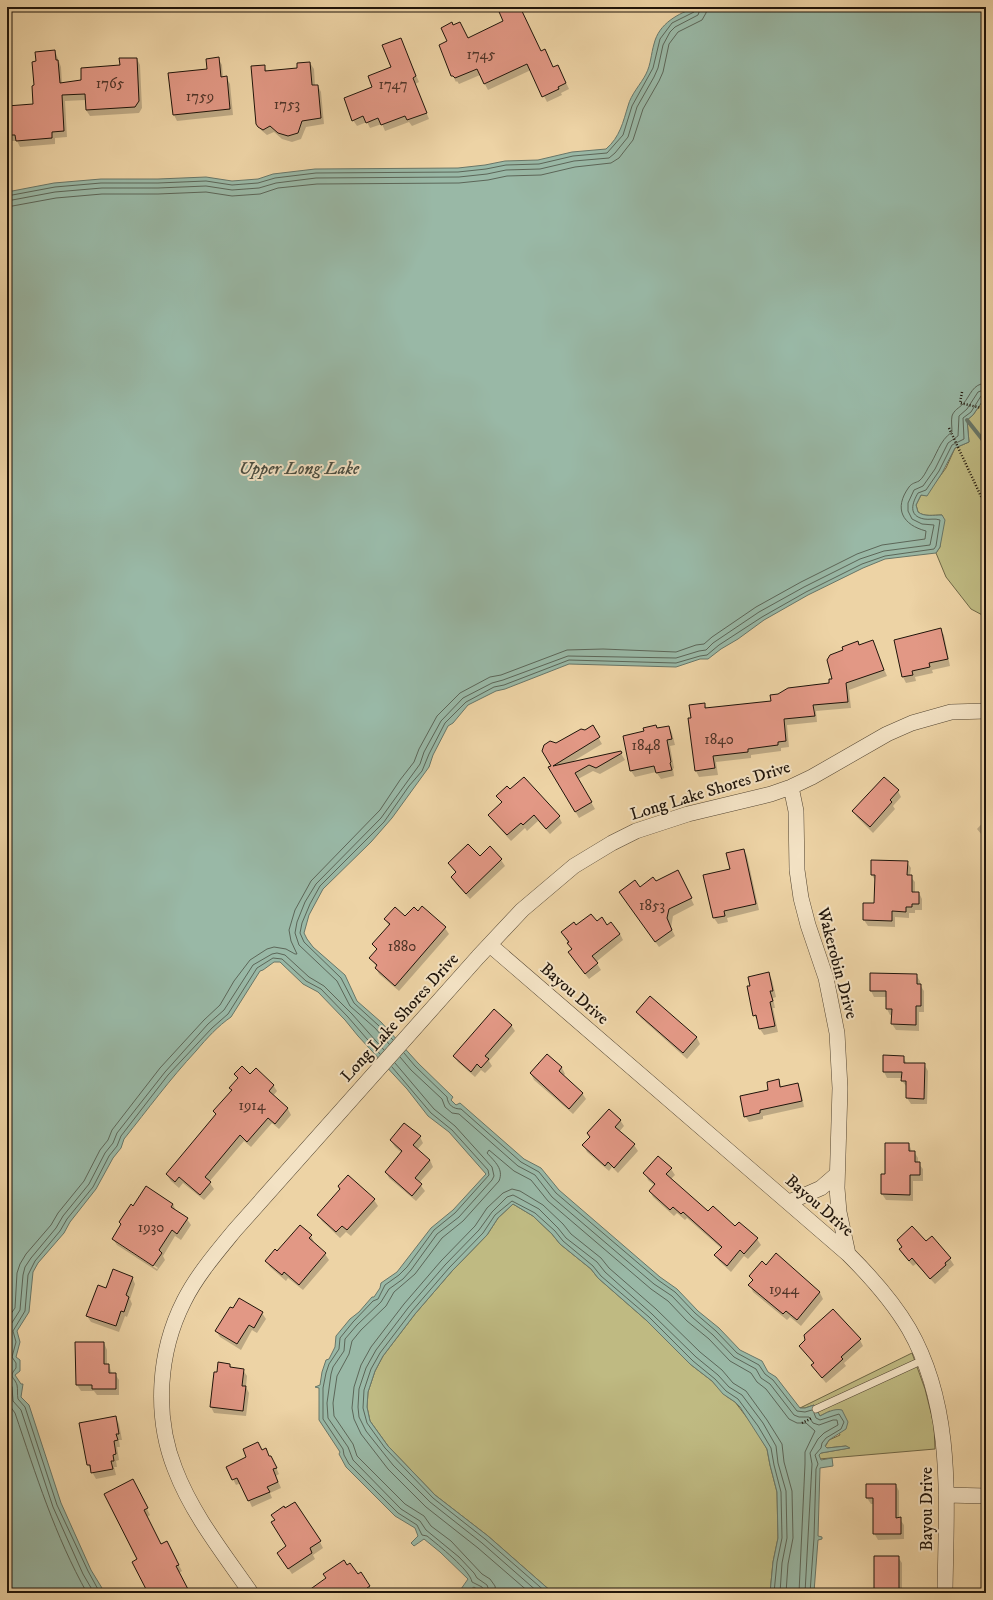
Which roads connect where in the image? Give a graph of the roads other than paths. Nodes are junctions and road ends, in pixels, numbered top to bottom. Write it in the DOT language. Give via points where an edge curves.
graph roads {
  1 [pos="986,710"];
  2 [pos="791,787"];
  3 [pos="490,945"];
  4 [pos="836,1175"];
  5 [pos="789,1202"];
  6 [pos="848,1254"];
  7 [pos="924,1360"];
  8 [pos="816,1409"];
  9 [pos="946,1495"];
  10 [pos="986,1496"];
  11 [pos="251,1593"];
  12 [pos="945,1593"];
  1 -- 2 [label="street, Long Lake Shores Drive" via="951,712 912,723"];
  2 -- 3 [label="street, Long Lake Shores Drive" via="658,823 612,843 574,866 549,886 522,910"];
  2 -- 4 [label="street, Wakerobin Drive" via="796,811 797,870 801,898 826,978 837,1033 840,1088"];
  3 -- 5 [label="street, Bayou Drive"];
  3 -- 11 [label="street, Long Lake Shores Drive" via="235,1230 210,1262 176,1316 165,1354 162,1378 162,1412 168,1445 175,1469 196,1511"];
  4 -- 5 [label="street" via="821,1188"];
  4 -- 6 [label="street, Wakerobin Drive" via="839,1212"];
  5 -- 6 [label="street, Bayou Drive"];
  6 -- 7 [label="street, Bayou Drive" via="874,1280 895,1307"];
  7 -- 8 [label="lane"];
  7 -- 9 [label="street, Bayou Drive" via="932,1385 944,1445"];
  9 -- 10 [label="street"];
  9 -- 12 [label="street, Bayou Drive"];
}
